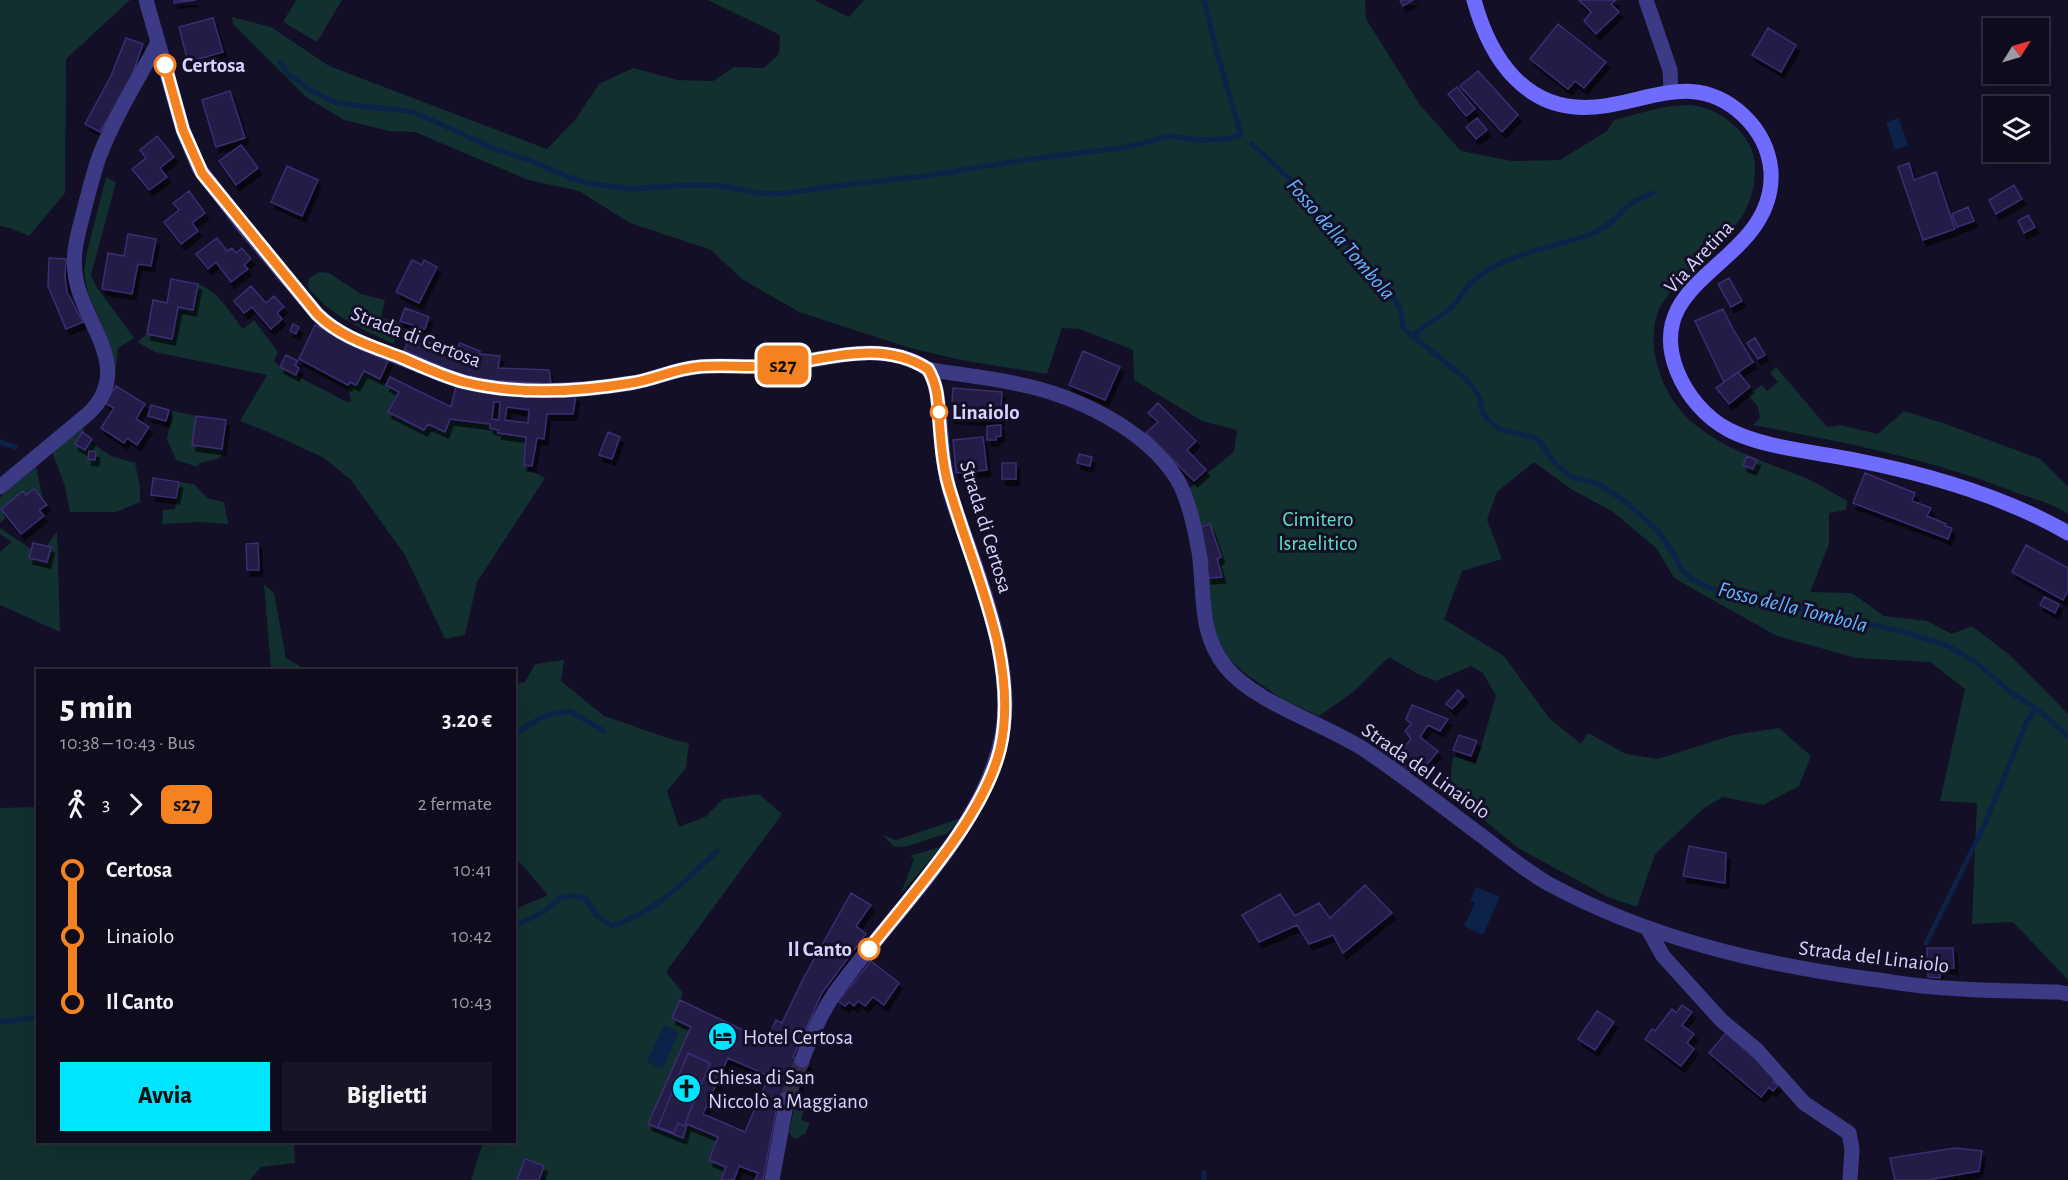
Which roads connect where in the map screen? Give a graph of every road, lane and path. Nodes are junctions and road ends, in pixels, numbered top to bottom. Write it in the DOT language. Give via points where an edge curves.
graph roads {
  1 [pos="146,0"];
  2 [pos="1474,0"];
  3 [pos="1646,0"];
  4 [pos="158,43"];
  5 [pos="1671,91"];
  6 [pos="928,369"];
  7 [pos="0,487"];
  8 [pos="2068,533"];
  9 [pos="1648,929"];
  10 [pos="2068,994"];
  11 [pos="802,1060"];
  12 [pos="787,1099"];
  13 [pos="772,1180"];
  14 [pos="1850,1180"];
  1 -- 4 [label="street, Strada di Certosa"];
  2 -- 5 [label="main road, Via Aretina" via="1488,39 1505,67 1545,100 1570,107 1597,107"];
  3 -- 5 [label="street" via="1670,70"];
  4 -- 6 [label="street, Strada di Certosa" via="183,130 206,179 317,314 360,342 465,382 538,390 628,384 695,367 769,366 861,352 907,359"];
  4 -- 7 [label="street" via="99,158 75,249 76,280 103,346 106,388 89,413"];
  5 -- 8 [label="main road, Via Aretina" via="1708,93 1737,110 1763,141 1771,172 1765,208 1754,229 1687,293 1674,315 1670,339 1673,360 1681,382 1695,402 1722,426 1749,438 1935,480 2025,511"];
  6 -- 9 [label="street, Strada del Linaiolo" via="1056,393 1134,435 1159,456 1181,488 1197,540 1206,631 1230,672 1253,690 1365,750 1547,883"];
  6 -- 11 [label="street, Strada di Certosa" via="937,390 948,485 998,643 1005,702 1002,737 976,807 835,993"];
  9 -- 10 [label="street, Strada del Linaiolo" via="1726,953 1804,970 1944,988"];
  9 -- 14 [label="street" via="1663,956 1722,1021 1756,1049 1804,1103 1849,1133"];
  12 -- 13 [label="street"];
}
